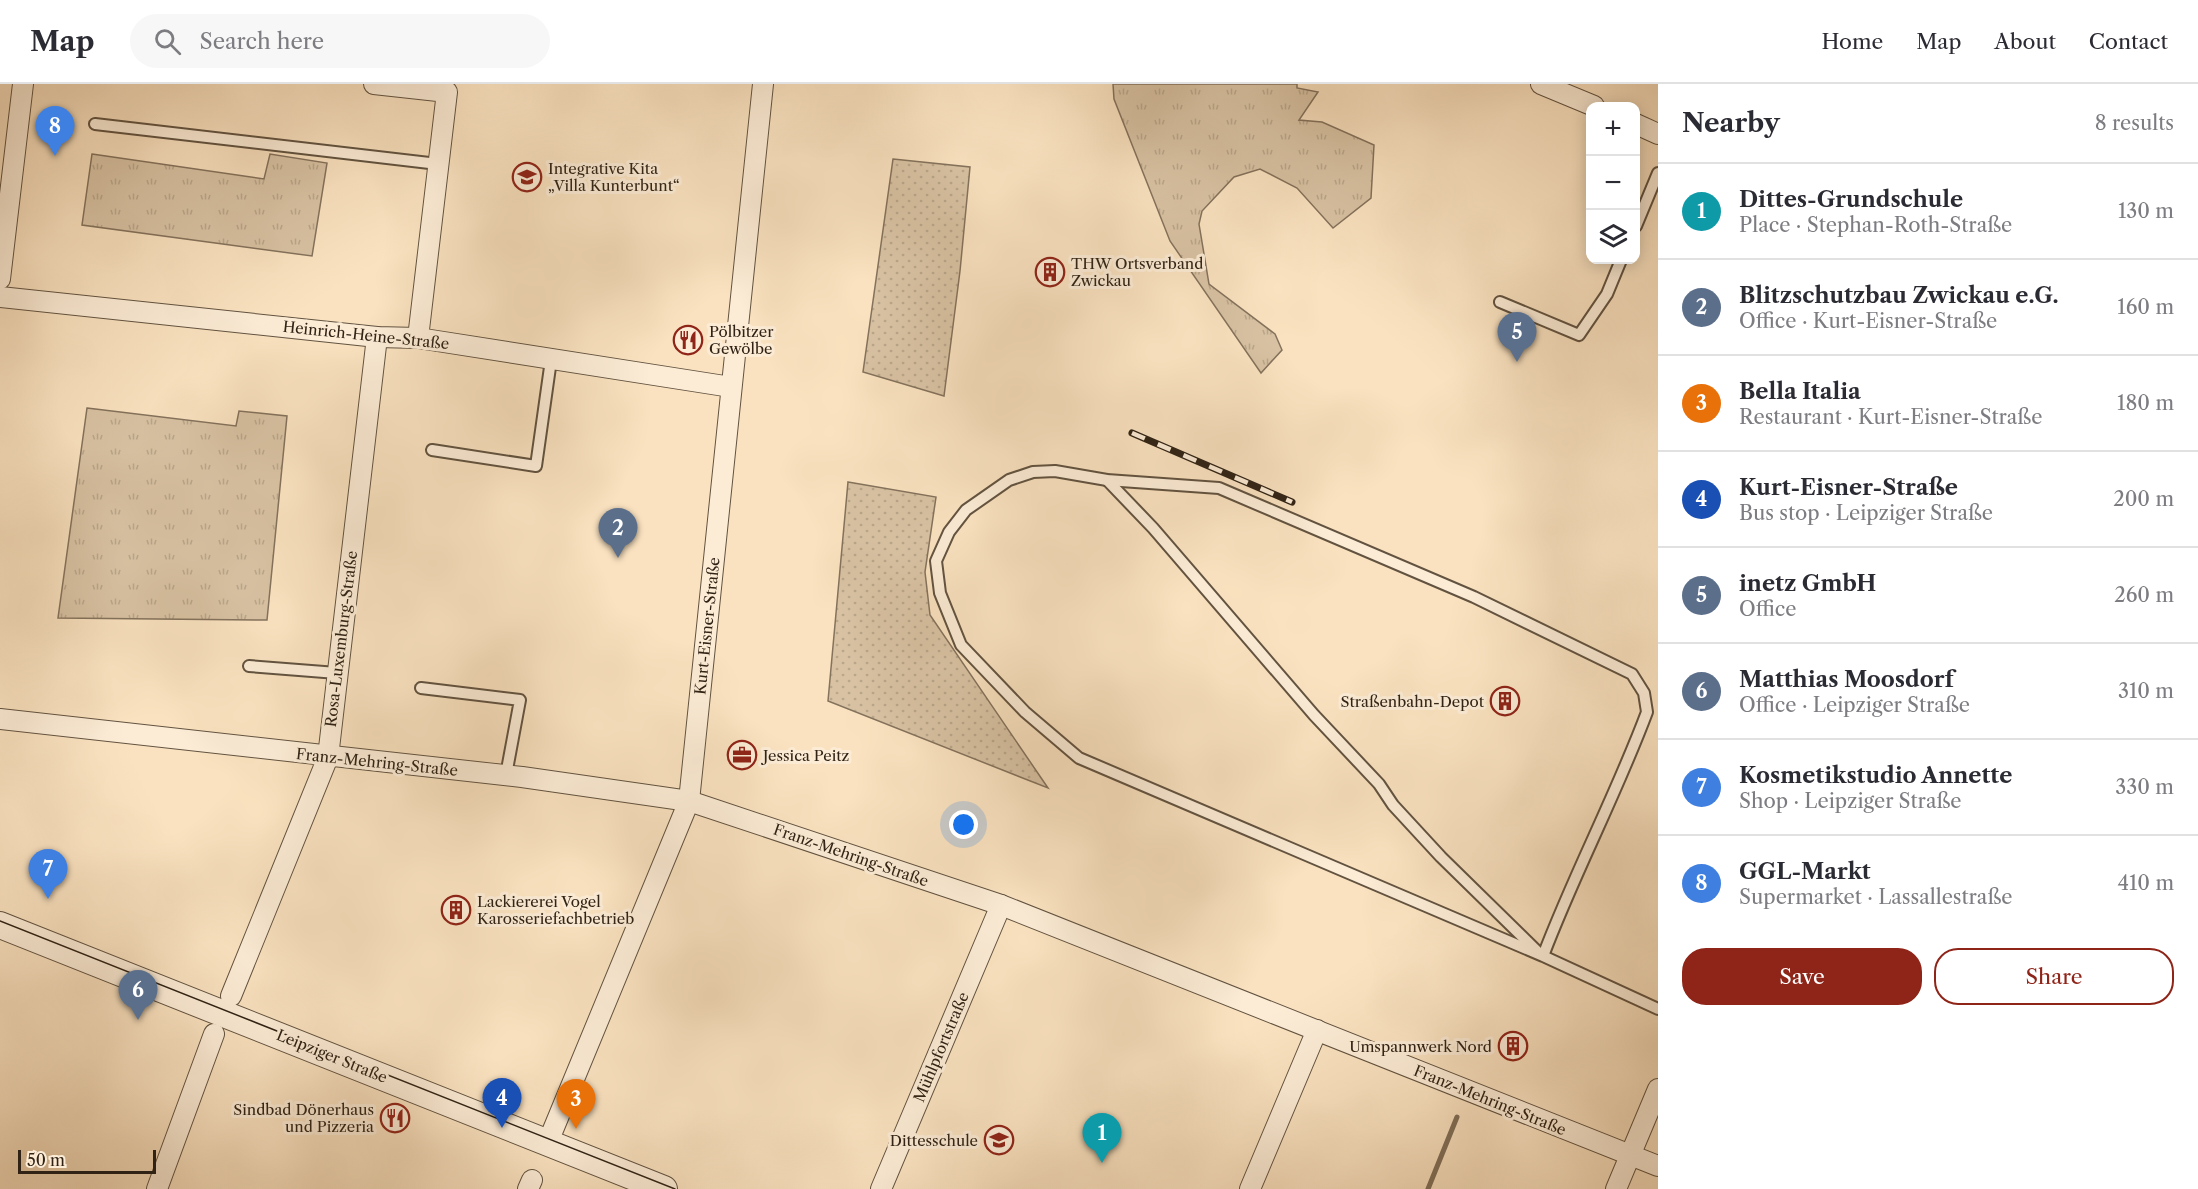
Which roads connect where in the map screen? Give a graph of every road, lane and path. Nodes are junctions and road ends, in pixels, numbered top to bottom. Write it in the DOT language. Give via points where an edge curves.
graph roads {
  1 [pos="23,84"];
  2 [pos="374,84"];
  3 [pos="763,84"];
  4 [pos="1541,84"];
  5 [pos="1586,103"];
  6 [pos="95,124"];
  7 [pos="1640,126"];
  8 [pos="1658,134"];
  9 [pos="438,164"];
  10 [pos="1658,173"];
  11 [pos="1640,214"];
  12 [pos="1619,264"];
  13 [pos="0,279"];
  14 [pos="0,297"];
  15 [pos="1500,302"];
  16 [pos="377,337"];
  17 [pos="418,338"];
  18 [pos="551,360"];
  19 [pos="731,387"];
  20 [pos="432,450"];
  21 [pos="1107,480"];
  22 [pos="249,666"];
  23 [pos="337,673"];
  24 [pos="421,688"];
  25 [pos="0,719"];
  26 [pos="328,757"];
  27 [pos="506,776"];
  28 [pos="689,801"];
  29 [pos="1001,906"];
  30 [pos="0,925"];
  31 [pos="1543,956"];
  32 [pos="231,996"];
  33 [pos="1658,1009"];
  34 [pos="1317,1030"];
  35 [pos="214,1034"];
  36 [pos="1658,1089"];
  37 [pos="548,1142"];
  38 [pos="1630,1156"];
  39 [pos="1658,1166"];
  40 [pos="157,1189"];
  41 [pos="664,1189"];
  42 [pos="881,1189"];
  43 [pos="1250,1189"];
  44 [pos="1616,1189"];
  1 -- 13 [label="street"];
  2 -- 9 [label="street" via="447,92"];
  3 -- 19 [label="street, Kurt-Eisner-Straße"];
  4 -- 5 [label="street"];
  6 -- 9 [label="lane"];
  7 -- 8 [label="street"];
  9 -- 17 [label="street"];
  10 -- 11 [label="lane"];
  12 -- 15 [label="lane" via="1607,294 1579,335"];
  14 -- 16 [label="street, Heinrich-Heine-Straße"];
  16 -- 17 [label="street, Heinrich-Heine-Straße"];
  16 -- 23 [label="street, Rosa-Luxemburg-Straße"];
  17 -- 18 [label="street, Heinrich-Heine-Straße"];
  18 -- 19 [label="street, Heinrich-Heine-Straße"];
  18 -- 20 [label="lane" via="536,466"];
  19 -- 28 [label="street, Kurt-Eisner-Straße"];
  21 -- 31 [label="lane" via="1379,784 1393,805"];
  21 -- 31 [label="lane" via="1219,488 1474,597 1632,674 1644,693 1647,712"];
  21 -- 31 [label="lane" via="1054,471 1033,472 1009,480 966,510 949,532 936,561 940,593 961,645 1025,712 1079,758"];
  22 -- 23 [label="lane"];
  23 -- 26 [label="street, Rosa-Luxemburg-Straße"];
  24 -- 27 [label="lane" via="520,700"];
  25 -- 26 [label="street, Franz-Mehring-Straße"];
  26 -- 27 [label="street, Franz-Mehring-Straße"];
  26 -- 32 [label="street, Rosa-Luxemburg-Straße"];
  27 -- 28 [label="street, Franz-Mehring-Straße"];
  28 -- 29 [label="street, Franz-Mehring-Straße"];
  28 -- 37 [label="street, Kurt-Eisner-Straße"];
  29 -- 34 [label="street, Franz-Mehring-Straße"];
  29 -- 42 [label="street, Mühlpfortstraße"];
  30 -- 37 [label="street, Leipziger Straße"];
  31 -- 33 [label="lane"];
  34 -- 38 [label="street, Franz-Mehring-Straße"];
  34 -- 43 [label="street"];
  35 -- 40 [label="street"];
  36 -- 38 [label="street"];
  37 -- 41 [label="street, Leipziger Straße"];
  38 -- 39 [label="street, Franz-Mehring-Straße"];
  38 -- 44 [label="street"];
}
